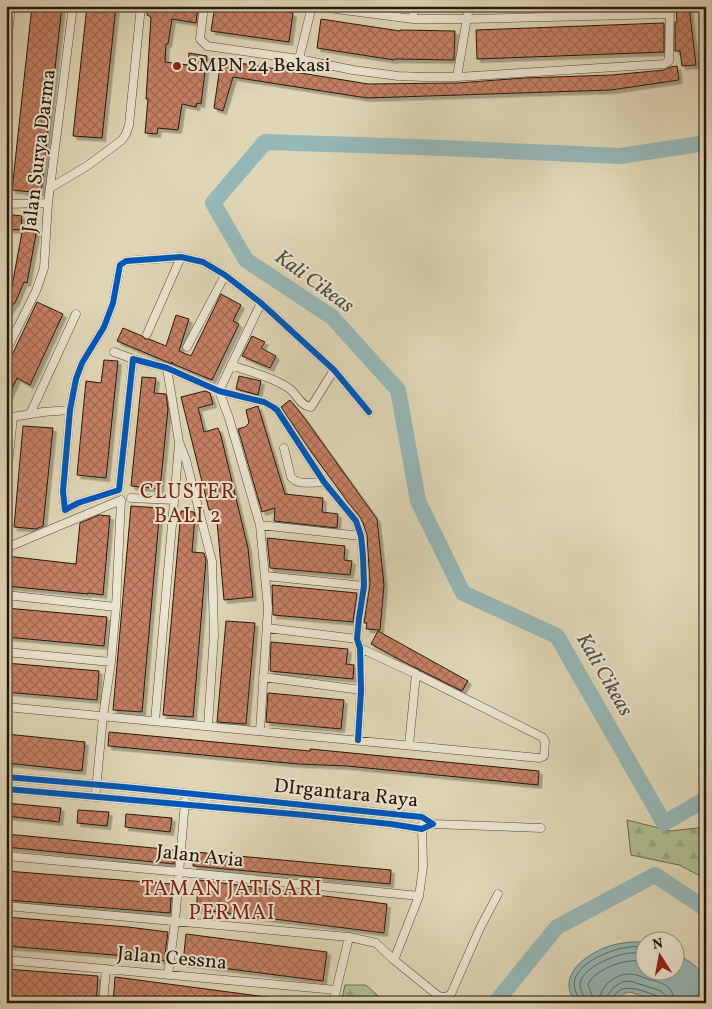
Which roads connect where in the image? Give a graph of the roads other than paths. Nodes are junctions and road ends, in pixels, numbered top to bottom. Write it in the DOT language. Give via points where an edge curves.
graph roads {
  1 [pos="11,6"];
  2 [pos="73,6"];
  3 [pos="140,6"];
  4 [pos="204,6"];
  5 [pos="312,6"];
  6 [pos="414,6"];
  7 [pos="469,6"];
  8 [pos="371,10"];
  9 [pos="670,10"];
  10 [pos="413,19"];
  11 [pos="468,19"];
  12 [pos="6,54"];
  13 [pos="299,59"];
  14 [pos="457,77"];
  15 [pos="50,188"];
  16 [pos="48,203"];
  17 [pos="6,204"];
  18 [pos="181,257"];
  19 [pos="225,275"];
  20 [pos="261,303"];
  21 [pos="76,314"];
  22 [pos="147,334"];
  23 [pos="187,347"];
  24 [pos="6,351"];
  25 [pos="114,352"];
  26 [pos="133,359"];
  27 [pos="231,365"];
  28 [pos="166,368"];
  29 [pos="334,370"];
  30 [pos="219,391"];
  31 [pos="70,410"];
  32 [pos="369,412"];
  33 [pos="30,414"];
  34 [pos="10,417"];
  35 [pos="179,442"];
  36 [pos="284,448"];
  37 [pos="324,482"];
  38 [pos="6,483"];
  39 [pos="131,498"];
  40 [pos="174,500"];
  41 [pos="260,525"];
  42 [pos="361,536"];
  43 [pos="6,548"];
  44 [pos="265,576"];
  45 [pos="364,586"];
  46 [pos="6,596"];
  47 [pos="116,607"];
  48 [pos="267,628"];
  49 [pos="357,638"];
  50 [pos="360,648"];
  51 [pos="6,652"];
  52 [pos="111,662"];
  53 [pos="416,674"];
  54 [pos="263,677"];
  55 [pos="361,690"];
  56 [pos="6,707"];
  57 [pos="103,716"];
  58 [pos="155,721"];
  59 [pos="208,726"];
  60 [pos="260,731"];
  61 [pos="358,740"];
  62 [pos="409,745"];
  63 [pos="6,777"];
  64 [pos="31,778"];
  65 [pos="97,785"];
  66 [pos="6,789"];
  67 [pos="30,791"];
  68 [pos="185,794"];
  69 [pos="95,796"];
  70 [pos="185,805"];
  71 [pos="306,806"];
  72 [pos="305,814"];
  73 [pos="422,817"];
  74 [pos="433,824"];
  75 [pos="422,828"];
  76 [pos="541,828"];
  77 [pos="6,856"];
  78 [pos="180,872"];
  79 [pos="498,894"];
  80 [pos="419,896"];
  81 [pos="6,906"];
  82 [pos="175,922"];
  83 [pos="349,937"];
  84 [pos="6,960"];
  85 [pos="394,960"];
  86 [pos="106,969"];
  87 [pos="168,975"];
  88 [pos="336,990"];
  89 [pos="104,1003"];
  90 [pos="333,1003"];
  1 -- 12 [label="street"];
  2 -- 15 [label="street, Jalan Surya Darma"];
  3 -- 15 [label="street" via="126,134 87,166"];
  4 -- 13 [label="street" via="200,39 207,46"];
  5 -- 8 [label="street"];
  5 -- 13 [label="street"];
  6 -- 10 [label="street"];
  7 -- 11 [label="street"];
  8 -- 10 [label="street"];
  9 -- 11 [label="street"];
  9 -- 14 [label="street" via="669,61 664,64"];
  10 -- 11 [label="street"];
  11 -- 14 [label="street"];
  13 -- 14 [label="street" via="398,76"];
  15 -- 16 [label="street, Jalan Surya Darma"];
  16 -- 17 [label="street"];
  16 -- 24 [label="street, Jalan Surya Darma" via="41,279"];
  18 -- 19 [label="street" via="203,262"];
  18 -- 22 [label="street"];
  18 -- 31 [label="street" via="126,261 120,265 113,303 104,327 82,363"];
  19 -- 20 [label="street"];
  19 -- 23 [label="street"];
  20 -- 27 [label="street"];
  20 -- 29 [label="street"];
  21 -- 33 [label="street"];
  25 -- 26 [label="street"];
  26 -- 28 [label="street"];
  26 -- 31 [label="street" via="119,490 65,510 63,491"];
  27 -- 29 [label="street" via="274,380 311,407"];
  27 -- 30 [label="street"];
  28 -- 30 [label="street"];
  28 -- 35 [label="street"];
  29 -- 32 [label="street"];
  30 -- 37 [label="street" via="264,402 277,410"];
  30 -- 41 [label="street"];
  31 -- 33 [label="street"];
  33 -- 34 [label="street"];
  34 -- 38 [label="street"];
  35 -- 40 [label="street"];
  35 -- 59 [label="street" via="212,561 214,635"];
  36 -- 37 [label="street" via="294,480"];
  37 -- 42 [label="street" via="356,521"];
  39 -- 40 [label="street"];
  40 -- 58 [label="street"];
  41 -- 42 [label="street"];
  41 -- 44 [label="street"];
  42 -- 45 [label="street"];
  43 -- 47 [label="street" via="121,500"];
  44 -- 45 [label="street"];
  44 -- 48 [label="street"];
  45 -- 49 [label="street"];
  46 -- 47 [label="street"];
  47 -- 52 [label="street"];
  48 -- 49 [label="street"];
  48 -- 54 [label="street"];
  49 -- 50 [label="street"];
  50 -- 53 [label="street"];
  50 -- 55 [label="street"];
  51 -- 52 [label="street"];
  52 -- 57 [label="street"];
  53 -- 62 [label="street"];
  53 -- 62 [label="street" via="542,737 545,741 544,756"];
  54 -- 55 [label="street"];
  54 -- 60 [label="street"];
  55 -- 61 [label="street"];
  56 -- 57 [label="street"];
  57 -- 58 [label="street"];
  57 -- 65 [label="street"];
  58 -- 59 [label="street"];
  59 -- 60 [label="street"];
  60 -- 61 [label="street"];
  61 -- 62 [label="street"];
  63 -- 64 [label="street, DIrgantara Raya"];
  64 -- 65 [label="street, DIrgantara Raya"];
  64 -- 67 [label="street"];
  65 -- 68 [label="street, DIrgantara Raya"];
  65 -- 69 [label="street"];
  66 -- 67 [label="street, DIrgantara Raya"];
  67 -- 69 [label="street, DIrgantara Raya"];
  68 -- 70 [label="street"];
  68 -- 71 [label="street, DIrgantara Raya"];
  69 -- 70 [label="street, DIrgantara Raya"];
  70 -- 72 [label="street, DIrgantara Raya"];
  70 -- 78 [label="street"];
  71 -- 72 [label="street"];
  71 -- 73 [label="street, DIrgantara Raya"];
  72 -- 75 [label="street, DIrgantara Raya"];
  73 -- 74 [label="street, DIrgantara Raya"];
  73 -- 75 [label="street"];
  74 -- 75 [label="street, DIrgantara Raya"];
  74 -- 76 [label="street, DIrgantara Raya"];
  75 -- 80 [label="street" via="423,867"];
  77 -- 78 [label="street, Jalan Avia"];
  78 -- 80 [label="street, Jalan Avia"];
  78 -- 82 [label="street"];
  79 -- 85 [label="street" via="447,997 439,996"];
  80 -- 85 [label="street"];
  81 -- 82 [label="street"];
  82 -- 83 [label="street"];
  82 -- 87 [label="street"];
  83 -- 85 [label="street" via="376,943"];
  83 -- 88 [label="street"];
  84 -- 86 [label="street, Jalan Cessna"];
  86 -- 87 [label="street, Jalan Cessna"];
  86 -- 89 [label="street"];
  87 -- 88 [label="street, Jalan Cessna"];
  88 -- 90 [label="street"];
}
